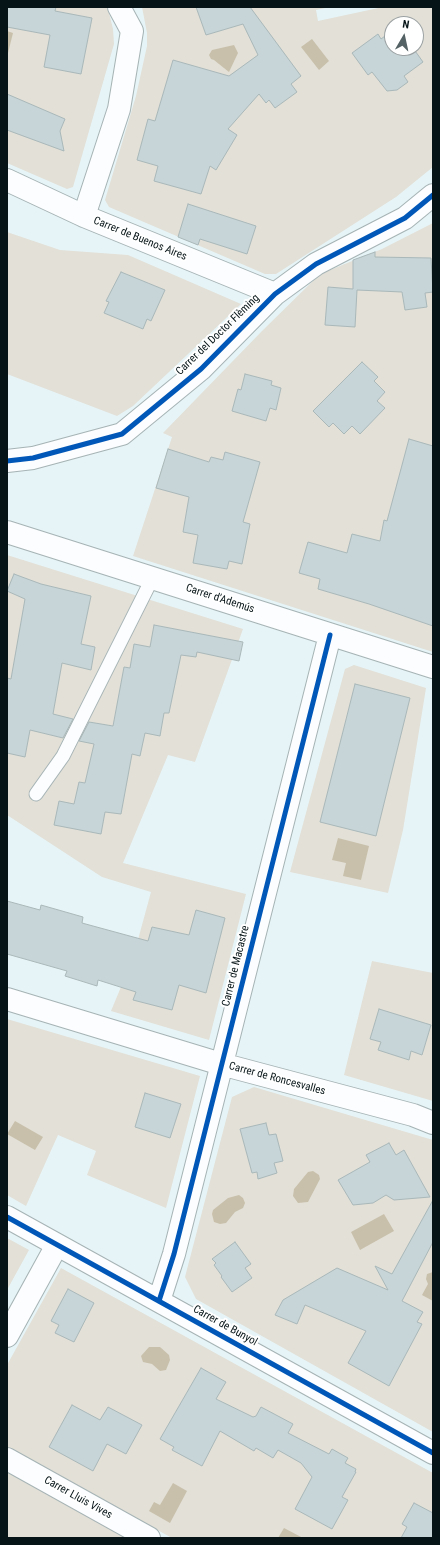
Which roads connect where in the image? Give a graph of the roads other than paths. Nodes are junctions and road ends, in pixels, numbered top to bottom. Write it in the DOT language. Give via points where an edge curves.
graph roads {
  1 [pos="119,7"];
  2 [pos="7,180"];
  3 [pos="433,195"];
  4 [pos="84,216"];
  5 [pos="275,294"];
  6 [pos="7,461"];
  7 [pos="7,532"];
  8 [pos="153,577"];
  9 [pos="330,635"];
  10 [pos="433,667"];
  11 [pos="36,794"];
  12 [pos="7,999"];
  13 [pos="221,1064"];
  14 [pos="433,1123"];
  15 [pos="7,1217"];
  16 [pos="57,1245"];
  17 [pos="159,1301"];
  18 [pos="7,1336"];
  19 [pos="433,1453"];
  20 [pos="7,1459"];
  21 [pos="149,1538"];
  1 -- 4 [label="street" via="132,31 121,101"];
  2 -- 4 [label="street, Carrer de Buenos Aires"];
  3 -- 5 [label="street, Carrer del Doctor Flèming" via="405,218 316,264"];
  4 -- 5 [label="street, Carrer de Buenos Aires"];
  5 -- 6 [label="street, Carrer del Doctor Flèming" via="201,369 122,434 33,458"];
  7 -- 8 [label="street, Carrer d'Ademús"];
  8 -- 9 [label="street, Carrer d'Ademús"];
  8 -- 11 [label="lane" via="63,756"];
  9 -- 10 [label="street, Carrer d'Ademús"];
  9 -- 13 [label="street, Carrer de Macastre"];
  12 -- 13 [label="street, Carrer de Roncesvalles"];
  13 -- 14 [label="street, Carrer de Roncesvalles" via="413,1115"];
  13 -- 17 [label="street, Carrer de Macastre" via="174,1254"];
  15 -- 16 [label="street, Carrer de Bunyol"];
  16 -- 17 [label="street, Carrer de Bunyol"];
  16 -- 18 [label="street"];
  17 -- 19 [label="street, Carrer de Bunyol"];
  20 -- 21 [label="street, Carrer Lluis Vives"];
}
